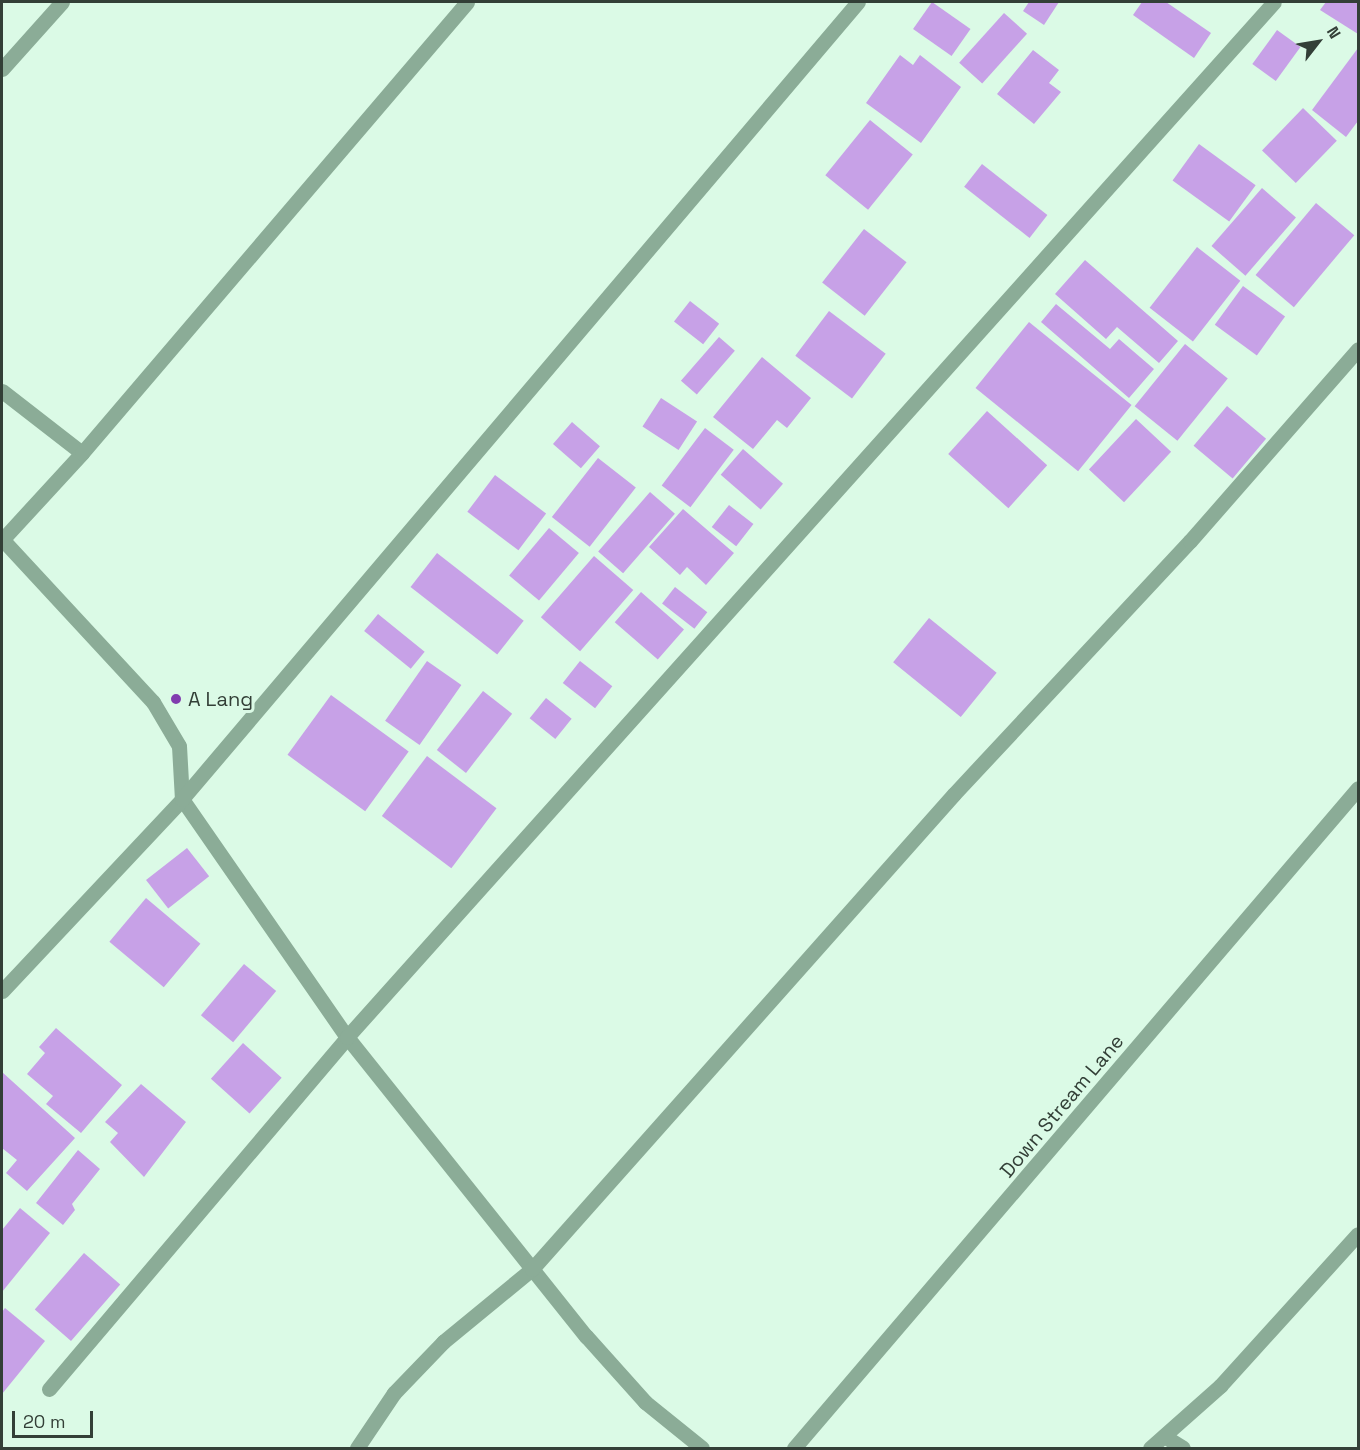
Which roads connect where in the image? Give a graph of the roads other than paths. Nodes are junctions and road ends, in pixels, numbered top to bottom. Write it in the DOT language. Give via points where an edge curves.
graph roads {
  1 [pos="62,2"];
  2 [pos="467,2"];
  3 [pos="858,2"];
  4 [pos="1274,2"];
  5 [pos="2,69"];
  6 [pos="1359,349"];
  7 [pos="2,391"];
  8 [pos="82,453"];
  9 [pos="2,539"];
  10 [pos="1359,788"];
  11 [pos="182,799"];
  12 [pos="2,990"];
  13 [pos="347,1037"];
  14 [pos="1359,1234"];
  15 [pos="532,1269"];
  16 [pos="50,1389"];
  17 [pos="1164,1436"];
  18 [pos="357,1449"];
  19 [pos="702,1449"];
  20 [pos="794,1449"];
  21 [pos="1150,1449"];
  22 [pos="1183,1449"];
  1 -- 5 [label="street"];
  2 -- 8 [label="street"];
  3 -- 11 [label="street"];
  4 -- 13 [label="street"];
  6 -- 15 [label="street" via="1190,541 954,794"];
  7 -- 8 [label="street"];
  8 -- 9 [label="street"];
  9 -- 11 [label="street" via="153,702 178,746"];
  10 -- 20 [label="street, Down Stream Lane"];
  11 -- 12 [label="street"];
  11 -- 13 [label="street"];
  13 -- 15 [label="street"];
  13 -- 16 [label="street"];
  14 -- 17 [label="street" via="1220,1386"];
  15 -- 18 [label="street" via="443,1342 394,1393"];
  15 -- 19 [label="street" via="645,1402"];
  17 -- 21 [label="street"];
  17 -- 22 [label="street"];
}
